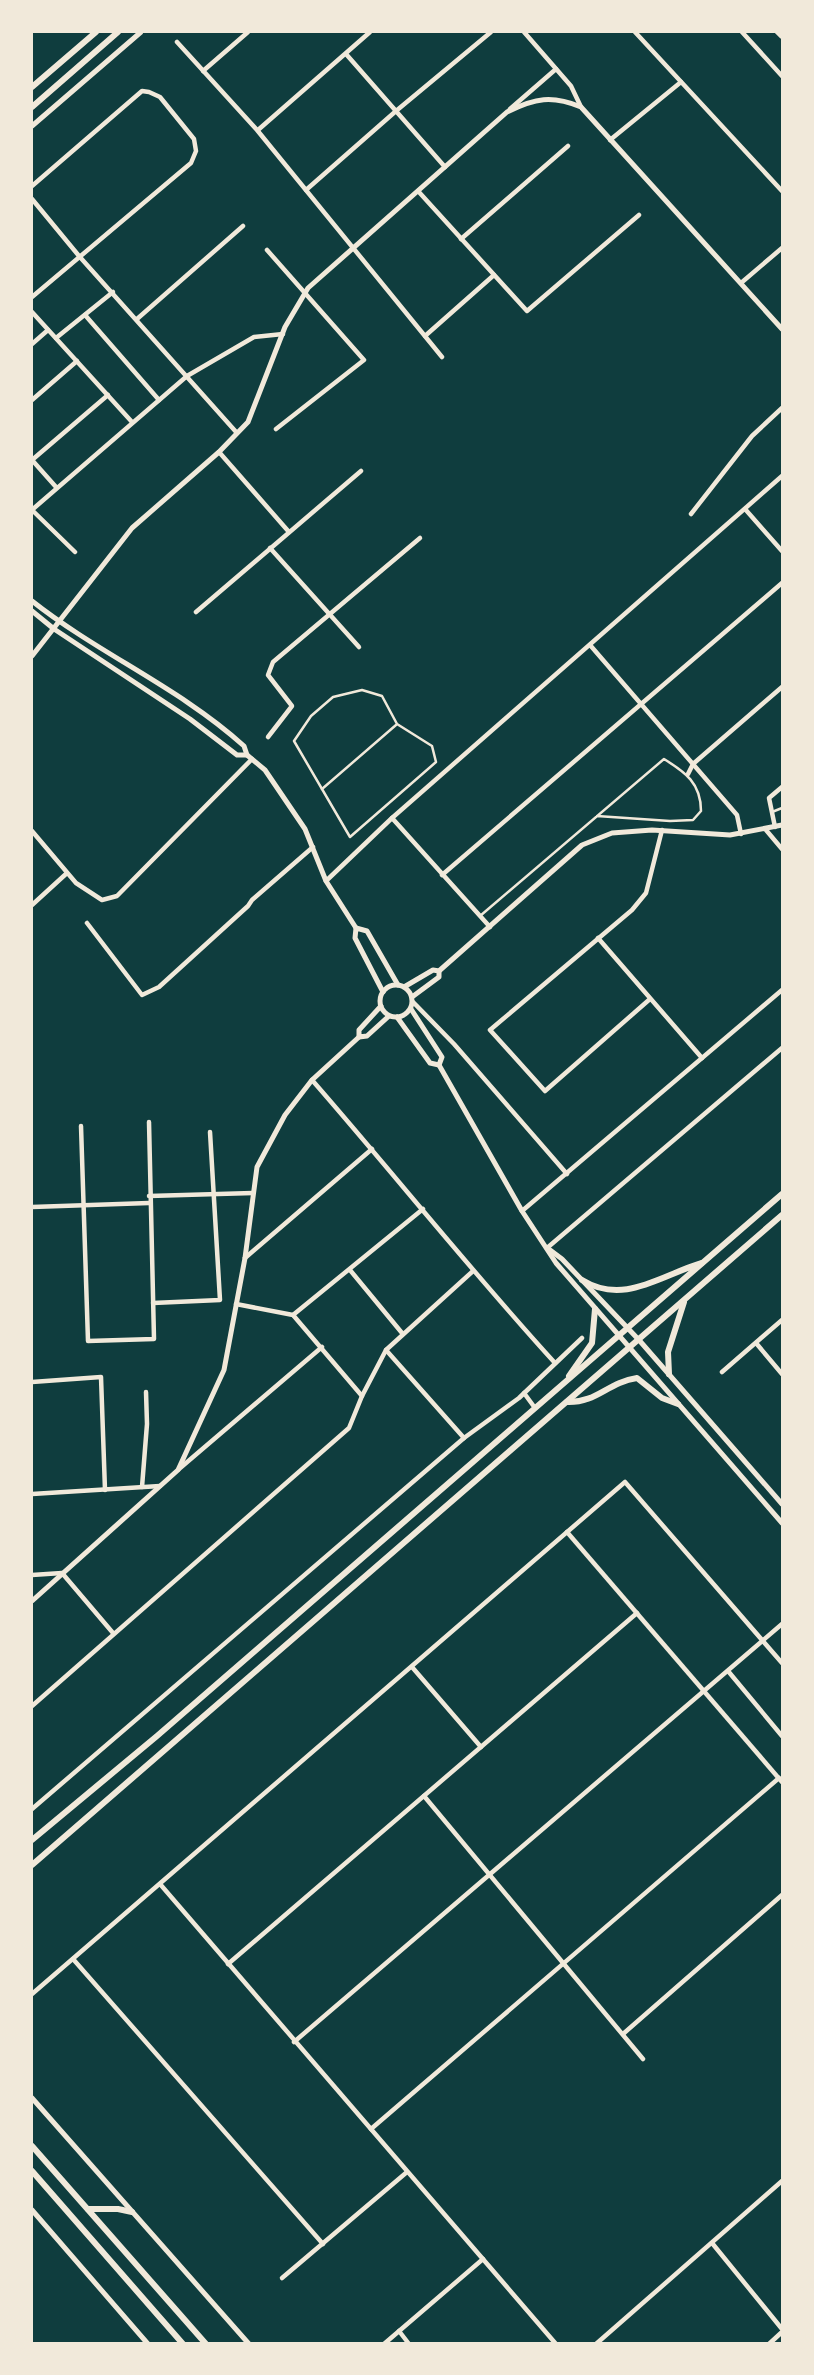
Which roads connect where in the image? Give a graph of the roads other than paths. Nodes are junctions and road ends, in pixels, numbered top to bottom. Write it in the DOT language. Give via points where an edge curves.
graph roads {
  1 [pos="96,32"];
  2 [pos="118,32"];
  3 [pos="141,32"];
  4 [pos="248,32"];
  5 [pos="370,32"];
  6 [pos="491,32"];
  7 [pos="524,32"];
  8 [pos="635,32"];
  9 [pos="742,32"];
  10 [pos="778,32"];
  11 [pos="782,36"];
  12 [pos="177,42"];
  13 [pos="346,54"];
  14 [pos="556,69"];
  15 [pos="203,71"];
  16 [pos="782,76"];
  17 [pos="681,82"];
  18 [pos="32,87"];
  19 [pos="32,107"];
  20 [pos="581,107"];
  21 [pos="396,111"];
  22 [pos="507,112"];
  23 [pos="32,126"];
  24 [pos="257,130"];
  25 [pos="610,139"];
  26 [pos="568,146"];
  27 [pos="445,167"];
  28 [pos="32,186"];
  29 [pos="306,190"];
  30 [pos="418,191"];
  31 [pos="782,191"];
  32 [pos="32,199"];
  33 [pos="639,215"];
  34 [pos="243,226"];
  35 [pos="461,239"];
  36 [pos="353,247"];
  37 [pos="782,248"];
  38 [pos="267,250"];
  39 [pos="79,256"];
  40 [pos="494,275"];
  41 [pos="741,283"];
  42 [pos="113,292"];
  43 [pos="305,292"];
  44 [pos="32,296"];
  45 [pos="32,312"];
  46 [pos="85,314"];
  47 [pos="782,314"];
  48 [pos="137,319"];
  49 [pos="775,321"];
  50 [pos="782,329"];
  51 [pos="48,330"];
  52 [pos="283,334"];
  53 [pos="425,336"];
  54 [pos="56,338"];
  55 [pos="32,344"];
  56 [pos="442,357"];
  57 [pos="77,362"];
  58 [pos="187,376"];
  59 [pos="108,395"];
  60 [pos="32,400"];
  61 [pos="159,400"];
  62 [pos="782,408"];
  63 [pos="132,422"];
  64 [pos="276,429"];
  65 [pos="237,433"];
  66 [pos="219,452"];
  67 [pos="32,459"];
  68 [pos="360,471"];
  69 [pos="782,476"];
  70 [pos="56,487"];
  71 [pos="745,509"];
  72 [pos="32,510"];
  73 [pos="691,514"];
  74 [pos="289,532"];
  75 [pos="420,538"];
  76 [pos="270,548"];
  77 [pos="782,551"];
  78 [pos="75,552"];
  79 [pos="782,583"];
  80 [pos="32,601"];
  81 [pos="32,611"];
  82 [pos="196,612"];
  83 [pos="330,615"];
  84 [pos="60,622"];
  85 [pos="54,629"];
  86 [pos="590,645"];
  87 [pos="359,647"];
  88 [pos="32,656"];
  89 [pos="782,687"];
  90 [pos="642,705"];
  91 [pos="397,724"];
  92 [pos="268,737"];
  93 [pos="249,757"];
  94 [pos="693,764"];
  95 [pos="688,774"];
  96 [pos="782,786"];
  97 [pos="322,789"];
  98 [pos="782,808"];
  99 [pos="772,812"];
  100 [pos="597,816"];
  101 [pos="391,818"];
  102 [pos="779,826"];
  103 [pos="662,830"];
  104 [pos="766,830"];
  105 [pos="32,831"];
  106 [pos="741,834"];
  107 [pos="313,847"];
  108 [pos="782,849"];
  109 [pos="67,873"];
  110 [pos="442,875"];
  111 [pos="326,881"];
  112 [pos="32,905"];
  113 [pos="480,916"];
  114 [pos="87,923"];
  115 [pos="490,927"];
  116 [pos="356,928"];
  117 [pos="598,939"];
  118 [pos="439,971"];
  119 [pos="401,986"];
  120 [pos="782,990"];
  121 [pos="383,992"];
  122 [pos="650,999"];
  123 [pos="412,1003"];
  124 [pos="381,1006"];
  125 [pos="389,1016"];
  126 [pos="397,1017"];
  127 [pos="359,1037"];
  128 [pos="782,1048"];
  129 [pos="702,1058"];
  130 [pos="439,1065"];
  131 [pos="312,1080"];
  132 [pos="149,1122"];
  133 [pos="81,1126"];
  134 [pos="211,1132"];
  135 [pos="372,1149"];
  136 [pos="567,1174"];
  137 [pos="254,1193"];
  138 [pos="213,1194"];
  139 [pos="782,1195"];
  140 [pos="149,1196"];
  141 [pos="149,1203"];
  142 [pos="84,1205"];
  143 [pos="32,1207"];
  144 [pos="423,1209"];
  145 [pos="522,1211"];
  146 [pos="782,1215"];
  147 [pos="547,1248"];
  148 [pos="245,1258"];
  149 [pos="705,1262"];
  150 [pos="350,1270"];
  151 [pos="473,1271"];
  152 [pos="582,1280"];
  153 [pos="684,1300"];
  154 [pos="153,1303"];
  155 [pos="236,1304"];
  156 [pos="595,1309"];
  157 [pos="293,1315"];
  158 [pos="782,1320"];
  159 [pos="628,1327"];
  160 [pos="402,1333"];
  161 [pos="618,1336"];
  162 [pos="582,1338"];
  163 [pos="639,1340"];
  164 [pos="755,1343"];
  165 [pos="322,1348"];
  166 [pos="629,1348"];
  167 [pos="386,1350"];
  168 [pos="555,1363"];
  169 [pos="722,1372"];
  170 [pos="669,1374"];
  171 [pos="782,1374"];
  172 [pos="32,1382"];
  173 [pos="565,1382"];
  174 [pos="146,1392"];
  175 [pos="524,1393"];
  176 [pos="362,1396"];
  177 [pos="567,1402"];
  178 [pos="678,1404"];
  179 [pos="536,1408"];
  180 [pos="464,1438"];
  181 [pos="178,1470"];
  182 [pos="160,1486"];
  183 [pos="142,1487"];
  184 [pos="105,1490"];
  185 [pos="32,1494"];
  186 [pos="782,1504"];
  187 [pos="782,1523"];
  188 [pos="567,1532"];
  189 [pos="62,1573"];
  190 [pos="32,1576"];
  191 [pos="32,1601"];
  192 [pos="637,1613"];
  193 [pos="782,1624"];
  194 [pos="113,1633"];
  195 [pos="763,1641"];
  196 [pos="782,1663"];
  197 [pos="412,1667"];
  198 [pos="728,1671"];
  199 [pos="705,1691"];
  200 [pos="32,1706"];
  201 [pos="782,1736"];
  202 [pos="481,1747"];
  203 [pos="781,1780"];
  204 [pos="424,1796"];
  205 [pos="32,1809"];
  206 [pos="32,1840"];
  207 [pos="32,1865"];
  208 [pos="490,1875"];
  209 [pos="160,1884"];
  210 [pos="782,1895"];
  211 [pos="73,1959"];
  212 [pos="563,1963"];
  213 [pos="228,1964"];
  214 [pos="32,1994"];
  215 [pos="623,2034"];
  216 [pos="294,2042"];
  217 [pos="643,2059"];
  218 [pos="32,2098"];
  219 [pos="371,2129"];
  220 [pos="32,2146"];
  221 [pos="32,2171"];
  222 [pos="407,2172"];
  223 [pos="782,2181"];
  224 [pos="88,2209"];
  225 [pos="32,2210"];
  226 [pos="132,2212"];
  227 [pos="712,2243"];
  228 [pos="323,2244"];
  229 [pos="483,2259"];
  230 [pos="282,2278"];
  231 [pos="399,2331"];
  232 [pos="782,2331"];
  233 [pos="148,2343"];
  234 [pos="183,2343"];
  235 [pos="206,2343"];
  236 [pos="249,2343"];
  237 [pos="384,2343"];
  238 [pos="409,2343"];
  239 [pos="556,2343"];
  240 [pos="596,2343"];
  241 [pos="769,2343"];
  1 -- 18 [label="main road"];
  2 -- 19 [label="main road"];
  3 -- 23 [label="street"];
  4 -- 15 [label="street"];
  5 -- 13 [label="street"];
  6 -- 21 [label="street"];
  7 -- 14 [label="street"];
  8 -- 17 [label="street"];
  9 -- 16 [label="street"];
  10 -- 11 [label="main road"];
  12 -- 15 [label="street"];
  13 -- 21 [label="street"];
  13 -- 24 [label="street"];
  14 -- 20 [label="street"];
  14 -- 22 [label="street"];
  15 -- 24 [label="street"];
  17 -- 25 [label="street"];
  17 -- 31 [label="street"];
  20 -- 22 [label="street" via="562,99 542,99"];
  20 -- 25 [label="street"];
  21 -- 27 [label="street"];
  21 -- 29 [label="street"];
  22 -- 27 [label="street"];
  24 -- 29 [label="street"];
  25 -- 41 [label="street"];
  26 -- 35 [label="street"];
  27 -- 30 [label="street"];
  28 -- 39 [label="street" via="142,91 160,97 194,139 191,163"];
  29 -- 36 [label="street"];
  30 -- 35 [label="street"];
  30 -- 36 [label="street"];
  32 -- 39 [label="street"];
  33 -- 40 [label="street" via="527,311"];
  34 -- 48 [label="street"];
  35 -- 40 [label="street"];
  36 -- 43 [label="street"];
  36 -- 53 [label="street"];
  37 -- 41 [label="street"];
  38 -- 43 [label="street"];
  39 -- 42 [label="street"];
  39 -- 44 [label="street"];
  40 -- 53 [label="street"];
  41 -- 49 [label="street"];
  42 -- 46 [label="street"];
  42 -- 48 [label="street"];
  43 -- 52 [label="street"];
  43 -- 64 [label="street" via="364,360"];
  45 -- 51 [label="street"];
  46 -- 54 [label="street"];
  46 -- 61 [label="street"];
  47 -- 49 [label="street"];
  48 -- 58 [label="street"];
  49 -- 50 [label="street"];
  51 -- 54 [label="street"];
  51 -- 55 [label="street"];
  52 -- 58 [label="street" via="254,337"];
  52 -- 65 [label="street" via="248,422"];
  53 -- 56 [label="street"];
  54 -- 57 [label="street"];
  57 -- 59 [label="street"];
  57 -- 60 [label="street"];
  58 -- 61 [label="street"];
  58 -- 65 [label="street"];
  59 -- 63 [label="street"];
  59 -- 67 [label="street"];
  61 -- 63 [label="street"];
  62 -- 73 [label="street" via="752,436"];
  63 -- 70 [label="street"];
  65 -- 66 [label="street"];
  66 -- 74 [label="street"];
  66 -- 84 [label="street" via="132,528"];
  67 -- 70 [label="street"];
  68 -- 74 [label="street"];
  69 -- 71 [label="street"];
  70 -- 72 [label="street"];
  71 -- 77 [label="street"];
  71 -- 86 [label="street"];
  72 -- 78 [label="street"];
  74 -- 76 [label="street"];
  75 -- 83 [label="street"];
  76 -- 82 [label="street"];
  76 -- 83 [label="street"];
  79 -- 90 [label="street"];
  80 -- 84 [label="street"];
  81 -- 85 [label="street"];
  83 -- 87 [label="street"];
  83 -- 92 [label="street" via="273,662 268,676 292,706"];
  84 -- 85 [label="street"];
  84 -- 93 [label="street" via="175,692 231,734"];
  85 -- 88 [label="street"];
  85 -- 93 [label="street" via="237,755"];
  86 -- 90 [label="street"];
  86 -- 101 [label="street"];
  89 -- 94 [label="street"];
  90 -- 94 [label="street"];
  90 -- 110 [label="street"];
  91 -- 97 [label="street"];
  91 -- 97 [label="street" via="382,696 362,690 333,697 311,716 293,741"];
  91 -- 97 [label="street" via="432,746 436,762 350,836"];
  93 -- 107 [label="street" via="265,770"];
  93 -- 109 [label="street" via="117,897 102,900"];
  94 -- 95 [label="street"];
  94 -- 106 [label="street" via="737,815"];
  95 -- 100 [label="street" via="664,759"];
  95 -- 100 [label="street" via="701,800 701,811 693,820"];
  96 -- 99 [label="street" via="769,798"];
  98 -- 99 [label="street"];
  99 -- 102 [label="street"];
  100 -- 113 [label="street"];
  101 -- 110 [label="street"];
  101 -- 111 [label="street"];
  102 -- 104 [label="street"];
  103 -- 106 [label="street"];
  103 -- 115 [label="street" via="612,833 582,845"];
  103 -- 117 [label="street" via="646,893"];
  104 -- 106 [label="street"];
  104 -- 108 [label="street"];
  105 -- 109 [label="street"];
  107 -- 111 [label="street"];
  107 -- 114 [label="street" via="159,987 142,995"];
  109 -- 112 [label="street"];
  110 -- 113 [label="street"];
  111 -- 116 [label="street"];
  113 -- 115 [label="street"];
  115 -- 118 [label="street"];
  116 -- 119 [label="street" via="367,931"];
  116 -- 121 [label="street" via="355,938"];
  117 -- 122 [label="street"];
  117 -- 122 [label="street" via="490,1030 545,1091"];
  118 -- 119 [label="street"];
  118 -- 123 [label="street" via="439,977"];
  119 -- 121 [label="street"];
  119 -- 123 [label="street"];
  120 -- 129 [label="street"];
  121 -- 124 [label="street"];
  122 -- 129 [label="street"];
  123 -- 126 [label="street" via="407,1013"];
  123 -- 130 [label="street" via="442,1057"];
  123 -- 136 [label="street" via="454,1044"];
  124 -- 125 [label="street"];
  124 -- 127 [label="street" via="359,1030"];
  125 -- 126 [label="street"];
  125 -- 127 [label="street" via="367,1036"];
  126 -- 130 [label="street" via="430,1063"];
  127 -- 131 [label="street"];
  128 -- 147 [label="street"];
  129 -- 136 [label="street"];
  130 -- 145 [label="street"];
  131 -- 135 [label="street"];
  131 -- 137 [label="street" via="285,1115 257,1167"];
  132 -- 140 [label="street"];
  133 -- 142 [label="street"];
  134 -- 138 [label="street"];
  135 -- 144 [label="street"];
  135 -- 148 [label="street"];
  136 -- 145 [label="street"];
  137 -- 138 [label="street"];
  137 -- 148 [label="street"];
  138 -- 140 [label="street"];
  138 -- 154 [label="street" via="220,1300"];
  139 -- 149 [label="main road"];
  140 -- 141 [label="street"];
  141 -- 142 [label="street"];
  141 -- 154 [label="street"];
  142 -- 143 [label="street"];
  142 -- 154 [label="street" via="88,1341 154,1339"];
  144 -- 150 [label="street"];
  144 -- 151 [label="street"];
  145 -- 147 [label="street"];
  146 -- 153 [label="main road"];
  147 -- 152 [label="street"];
  147 -- 156 [label="street"];
  148 -- 155 [label="street"];
  149 -- 152 [label="main road" via="628,1289 601,1290"];
  149 -- 159 [label="main road"];
  150 -- 157 [label="street"];
  150 -- 160 [label="street"];
  151 -- 160 [label="street"];
  151 -- 168 [label="street"];
  152 -- 159 [label="street"];
  153 -- 163 [label="main road"];
  153 -- 170 [label="main road" via="668,1352"];
  155 -- 157 [label="street"];
  155 -- 181 [label="street" via="224,1370"];
  156 -- 161 [label="street"];
  156 -- 173 [label="main road" via="592,1343"];
  157 -- 165 [label="street"];
  158 -- 164 [label="street"];
  159 -- 161 [label="main road"];
  159 -- 163 [label="street"];
  160 -- 167 [label="street"];
  161 -- 166 [label="street"];
  161 -- 173 [label="main road"];
  162 -- 168 [label="street"];
  163 -- 166 [label="main road"];
  163 -- 170 [label="street"];
  164 -- 169 [label="street"];
  164 -- 171 [label="street"];
  165 -- 176 [label="street"];
  165 -- 181 [label="street"];
  166 -- 177 [label="main road"];
  166 -- 178 [label="street"];
  167 -- 176 [label="street"];
  167 -- 180 [label="street"];
  168 -- 175 [label="street"];
  170 -- 186 [label="street"];
  172 -- 184 [label="street" via="101,1377"];
  173 -- 179 [label="main road"];
  174 -- 183 [label="street"];
  175 -- 179 [label="street"];
  175 -- 180 [label="street"];
  176 -- 194 [label="street" via="349,1428"];
  177 -- 178 [label="main road" via="582,1402 621,1380 637,1378 662,1398"];
  177 -- 207 [label="main road"];
  178 -- 187 [label="street"];
  179 -- 206 [label="main road"];
  180 -- 205 [label="street"];
  181 -- 182 [label="street"];
  182 -- 183 [label="street"];
  182 -- 189 [label="street"];
  183 -- 184 [label="street"];
  184 -- 185 [label="street"];
  188 -- 192 [label="street"];
  188 -- 195 [label="street" via="625,1482"];
  188 -- 197 [label="street"];
  189 -- 190 [label="street"];
  189 -- 191 [label="street"];
  189 -- 194 [label="street"];
  192 -- 199 [label="street"];
  192 -- 202 [label="street"];
  193 -- 195 [label="street"];
  194 -- 200 [label="street"];
  195 -- 196 [label="street"];
  195 -- 198 [label="street"];
  197 -- 202 [label="street"];
  197 -- 209 [label="street"];
  198 -- 199 [label="street"];
  198 -- 201 [label="street"];
  199 -- 203 [label="street"];
  199 -- 208 [label="street"];
  202 -- 204 [label="street"];
  203 -- 212 [label="street"];
  204 -- 208 [label="street"];
  204 -- 213 [label="street"];
  208 -- 212 [label="street"];
  208 -- 216 [label="street"];
  209 -- 211 [label="street"];
  209 -- 213 [label="street"];
  210 -- 215 [label="street"];
  211 -- 214 [label="street"];
  211 -- 228 [label="street"];
  212 -- 215 [label="street"];
  212 -- 219 [label="street"];
  213 -- 216 [label="street"];
  215 -- 217 [label="street"];
  216 -- 219 [label="street"];
  218 -- 226 [label="street"];
  219 -- 222 [label="street"];
  220 -- 224 [label="main road"];
  221 -- 234 [label="main road"];
  222 -- 228 [label="street"];
  222 -- 229 [label="street"];
  223 -- 227 [label="street"];
  224 -- 226 [label="main road"];
  224 -- 235 [label="main road"];
  225 -- 233 [label="street"];
  226 -- 236 [label="street"];
  227 -- 232 [label="street"];
  227 -- 240 [label="street"];
  228 -- 230 [label="street"];
  229 -- 231 [label="street"];
  229 -- 239 [label="street"];
  231 -- 237 [label="street"];
  231 -- 238 [label="street"];
  232 -- 241 [label="street"];
}
